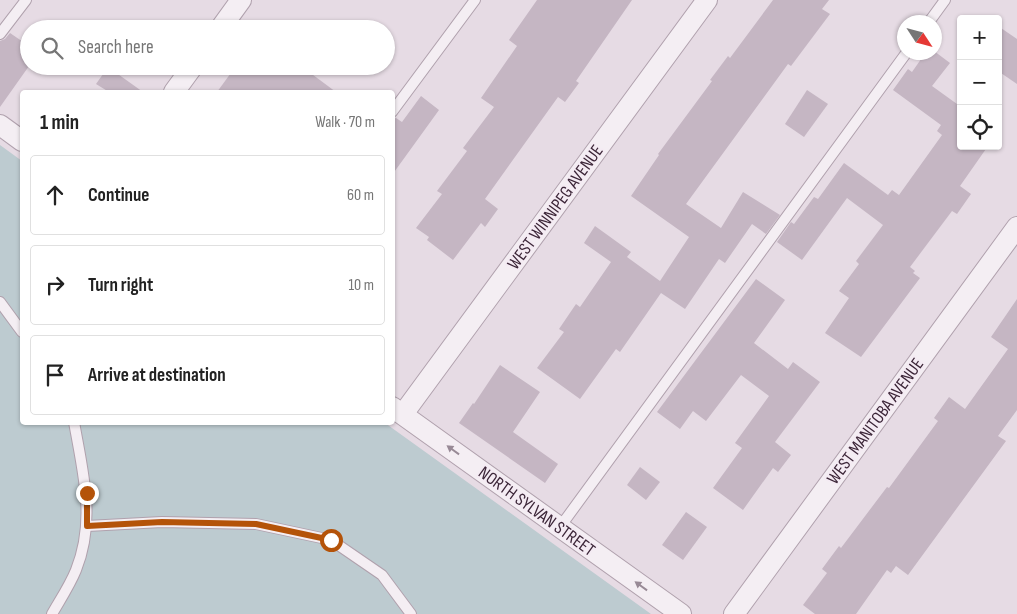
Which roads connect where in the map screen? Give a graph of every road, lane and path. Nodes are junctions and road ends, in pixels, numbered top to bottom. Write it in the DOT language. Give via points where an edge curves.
graph roads {
  1 [pos="26,0"];
  2 [pos="241,0"];
  3 [pos="475,0"];
  4 [pos="707,0"];
  5 [pos="945,0"];
  6 [pos="934,15"];
  7 [pos="227,20"];
  8 [pos="0,34"];
  9 [pos="901,60"];
  10 [pos="186,75"];
  11 [pos="175,90"];
  12 [pos="395,108"];
  13 [pos="0,125"];
  14 [pos="20,140"];
  15 [pos="1017,227"];
  16 [pos="0,302"];
  17 [pos="20,329"];
  18 [pos="398,410"];
  19 [pos="75,425"];
  20 [pos="87,526"];
  21 [pos="560,527"];
  22 [pos="52,614"];
  23 [pos="411,614"];
  24 [pos="681,614"];
  25 [pos="734,614"];
  1 -- 8 [label="lane"];
  2 -- 7 [label="street"];
  3 -- 12 [label="lane"];
  4 -- 18 [label="street, WEST WINNIPEG AVENUE"];
  5 -- 6 [label="lane"];
  9 -- 21 [label="lane"];
  10 -- 11 [label="street"];
  13 -- 14 [label="street"];
  15 -- 25 [label="street, WEST MANITOBA AVENUE"];
  16 -- 17 [label="lane"];
  21 -- 18 [label="street, NORTH SYLVAN STREET, one-way"];
  19 -- 20 [label="lane" via="87,493"];
  20 -- 22 [label="lane" via="76,570"];
  20 -- 23 [label="lane" via="162,522 256,524 331,540 382,575"];
  24 -- 21 [label="street, NORTH SYLVAN STREET, one-way"];
}
